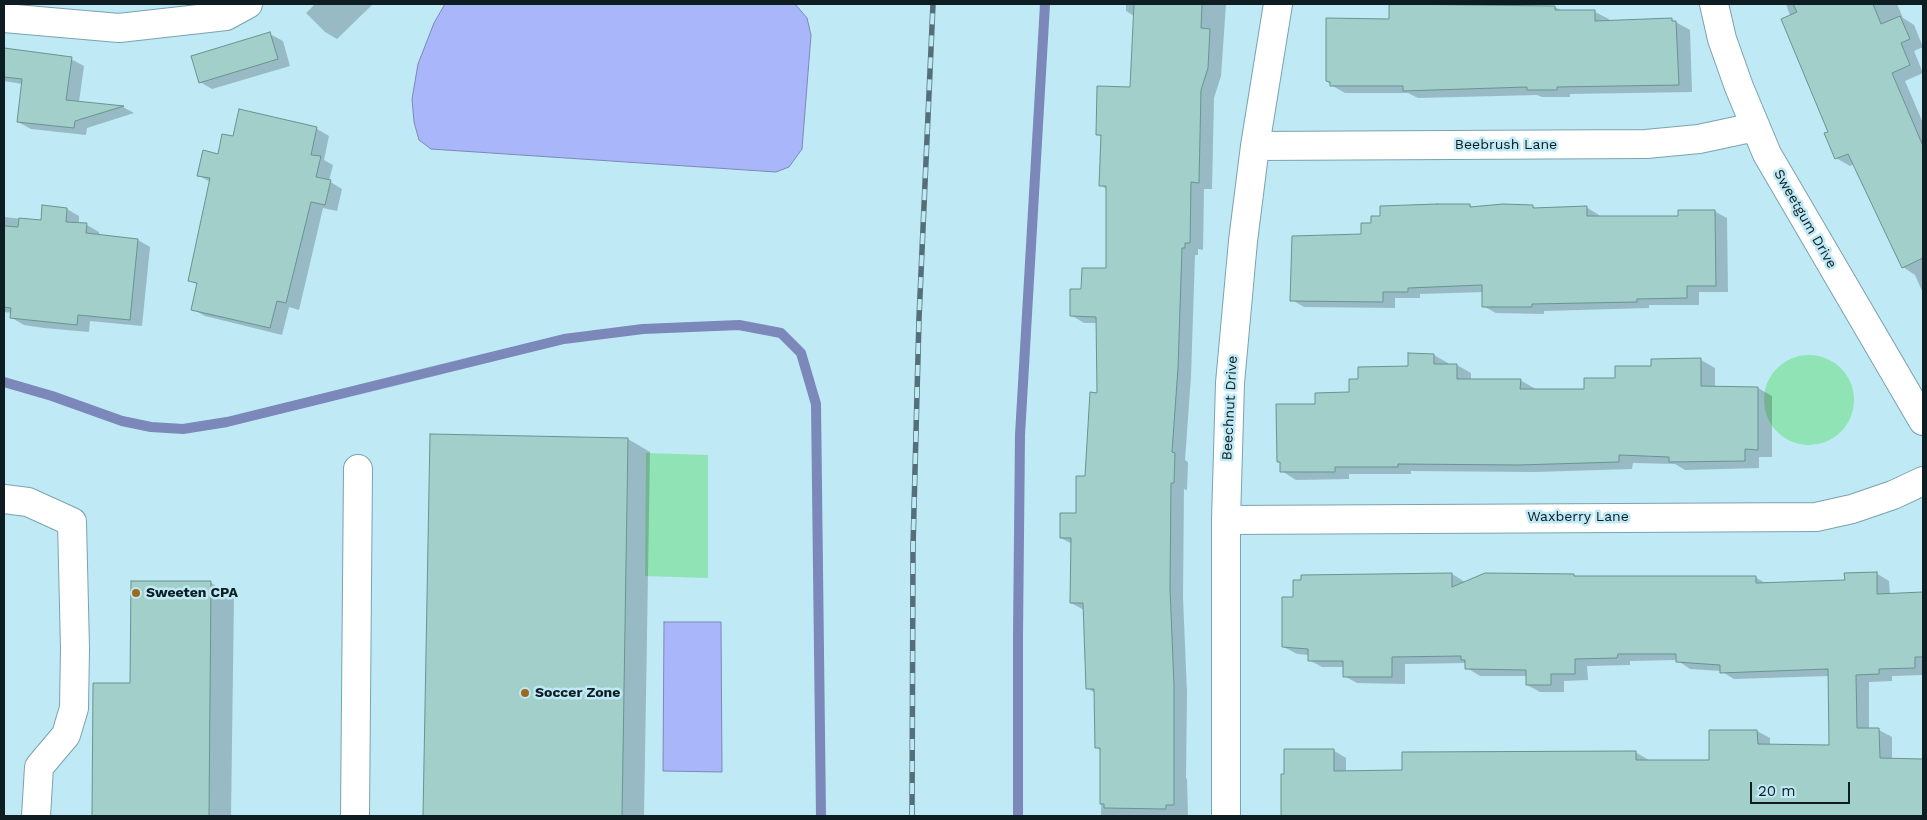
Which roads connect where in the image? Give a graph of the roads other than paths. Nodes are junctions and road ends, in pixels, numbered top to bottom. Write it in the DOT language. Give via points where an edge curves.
graph roads {
  1 [pos="248,4"];
  2 [pos="1278,4"];
  3 [pos="1714,4"];
  4 [pos="4,18"];
  5 [pos="1755,127"];
  6 [pos="1255,146"];
  7 [pos="1923,421"];
  8 [pos="358,469"];
  9 [pos="1923,481"];
  10 [pos="4,500"];
  11 [pos="1226,520"];
  12 [pos="36,816"];
  13 [pos="355,816"];
  14 [pos="1226,816"];
  1 -- 4 [label="street" via="226,16 119,28"];
  2 -- 6 [label="street, Beechnut Drive"];
  3 -- 5 [label="street, Sweetgum Drive" via="1722,39"];
  5 -- 6 [label="street, Beebrush Lane" via="1699,139 1646,144"];
  5 -- 7 [label="street, Sweetgum Drive" via="1767,154"];
  6 -- 11 [label="street, Beechnut Drive" via="1230,383"];
  8 -- 13 [label="street"];
  9 -- 11 [label="street, Waxberry Lane" via="1894,495 1816,516"];
  10 -- 12 [label="street" via="28,502 72,522 74,708 66,735 38,768"];
  11 -- 14 [label="street, Beechnut Drive"];
}
